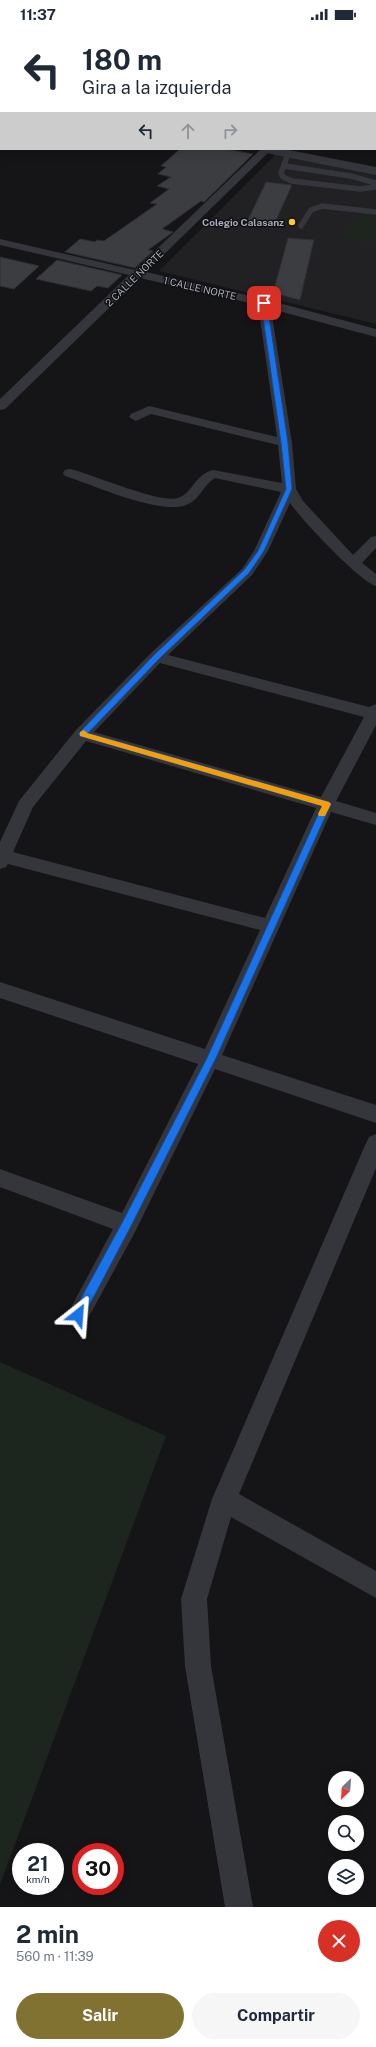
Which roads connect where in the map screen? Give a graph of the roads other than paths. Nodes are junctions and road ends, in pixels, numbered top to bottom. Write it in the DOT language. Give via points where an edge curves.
graph roads {
  1 [pos="266,150"];
  2 [pos="278,150"];
  3 [pos="289,151"];
  4 [pos="284,166"];
  5 [pos="376,166"];
  6 [pos="376,171"];
  7 [pos="351,176"];
  8 [pos="376,183"];
  9 [pos="342,187"];
  10 [pos="376,187"];
  11 [pos="376,212"];
  12 [pos="301,226"];
  13 [pos="0,242"];
  14 [pos="139,273"];
  15 [pos="264,303"];
  16 [pos="376,333"];
  17 [pos="0,406"];
  18 [pos="136,417"];
  19 [pos="285,443"];
  20 [pos="70,473"];
  21 [pos="289,489"];
  22 [pos="376,540"];
  23 [pos="354,563"];
  24 [pos="376,581"];
  25 [pos="157,657"];
  26 [pos="375,712"];
  27 [pos="82,734"];
  28 [pos="326,804"];
  29 [pos="376,819"];
  30 [pos="1,858"];
  31 [pos="270,926"];
  32 [pos="0,990"];
  33 [pos="211,1058"];
  34 [pos="376,1114"];
  35 [pos="376,1142"];
  36 [pos="0,1178"];
  37 [pos="127,1225"];
  38 [pos="78,1315"];
  39 [pos="224,1499"];
  40 [pos="376,1585"];
  41 [pos="239,1907"];
  1 -- 14 [label="street, 2 CALLE NORTE"];
  2 -- 3 [label="street"];
  3 -- 4 [label="lane"];
  3 -- 5 [label="street"];
  3 -- 6 [label="street"];
  4 -- 7 [label="lane"];
  4 -- 9 [label="lane" via="282,177 292,181"];
  7 -- 8 [label="lane"];
  7 -- 9 [label="lane"];
  9 -- 10 [label="lane"];
  11 -- 12 [label="lane" via="322,206 311,210"];
  13 -- 14 [label="street, 1 CALLE NORTE"];
  14 -- 15 [label="street, 1 CALLE NORTE"];
  14 -- 17 [label="street, 2 CALLE NORTE"];
  15 -- 16 [label="street, 1 CALLE NORTE"];
  15 -- 19 [label="street"];
  18 -- 19 [label="street" via="149,410"];
  19 -- 21 [label="street"];
  20 -- 21 [label="street" via="157,502 173,504 182,502 205,476 213,474"];
  21 -- 23 [label="street" via="298,503"];
  21 -- 25 [label="street" via="261,551 247,572"];
  22 -- 23 [label="street"];
  23 -- 24 [label="street"];
  25 -- 26 [label="street"];
  25 -- 27 [label="street"];
  26 -- 28 [label="street"];
  27 -- 28 [label="street"];
  27 -- 30 [label="street" via="25,805"];
  28 -- 29 [label="street"];
  28 -- 31 [label="street"];
  30 -- 31 [label="street"];
  31 -- 33 [label="street"];
  32 -- 33 [label="street"];
  33 -- 34 [label="street"];
  33 -- 37 [label="street"];
  35 -- 39 [label="street"];
  36 -- 37 [label="street"];
  37 -- 38 [label="street"];
  39 -- 40 [label="street"];
  39 -- 41 [label="street" via="194,1599 198,1666"];
}
